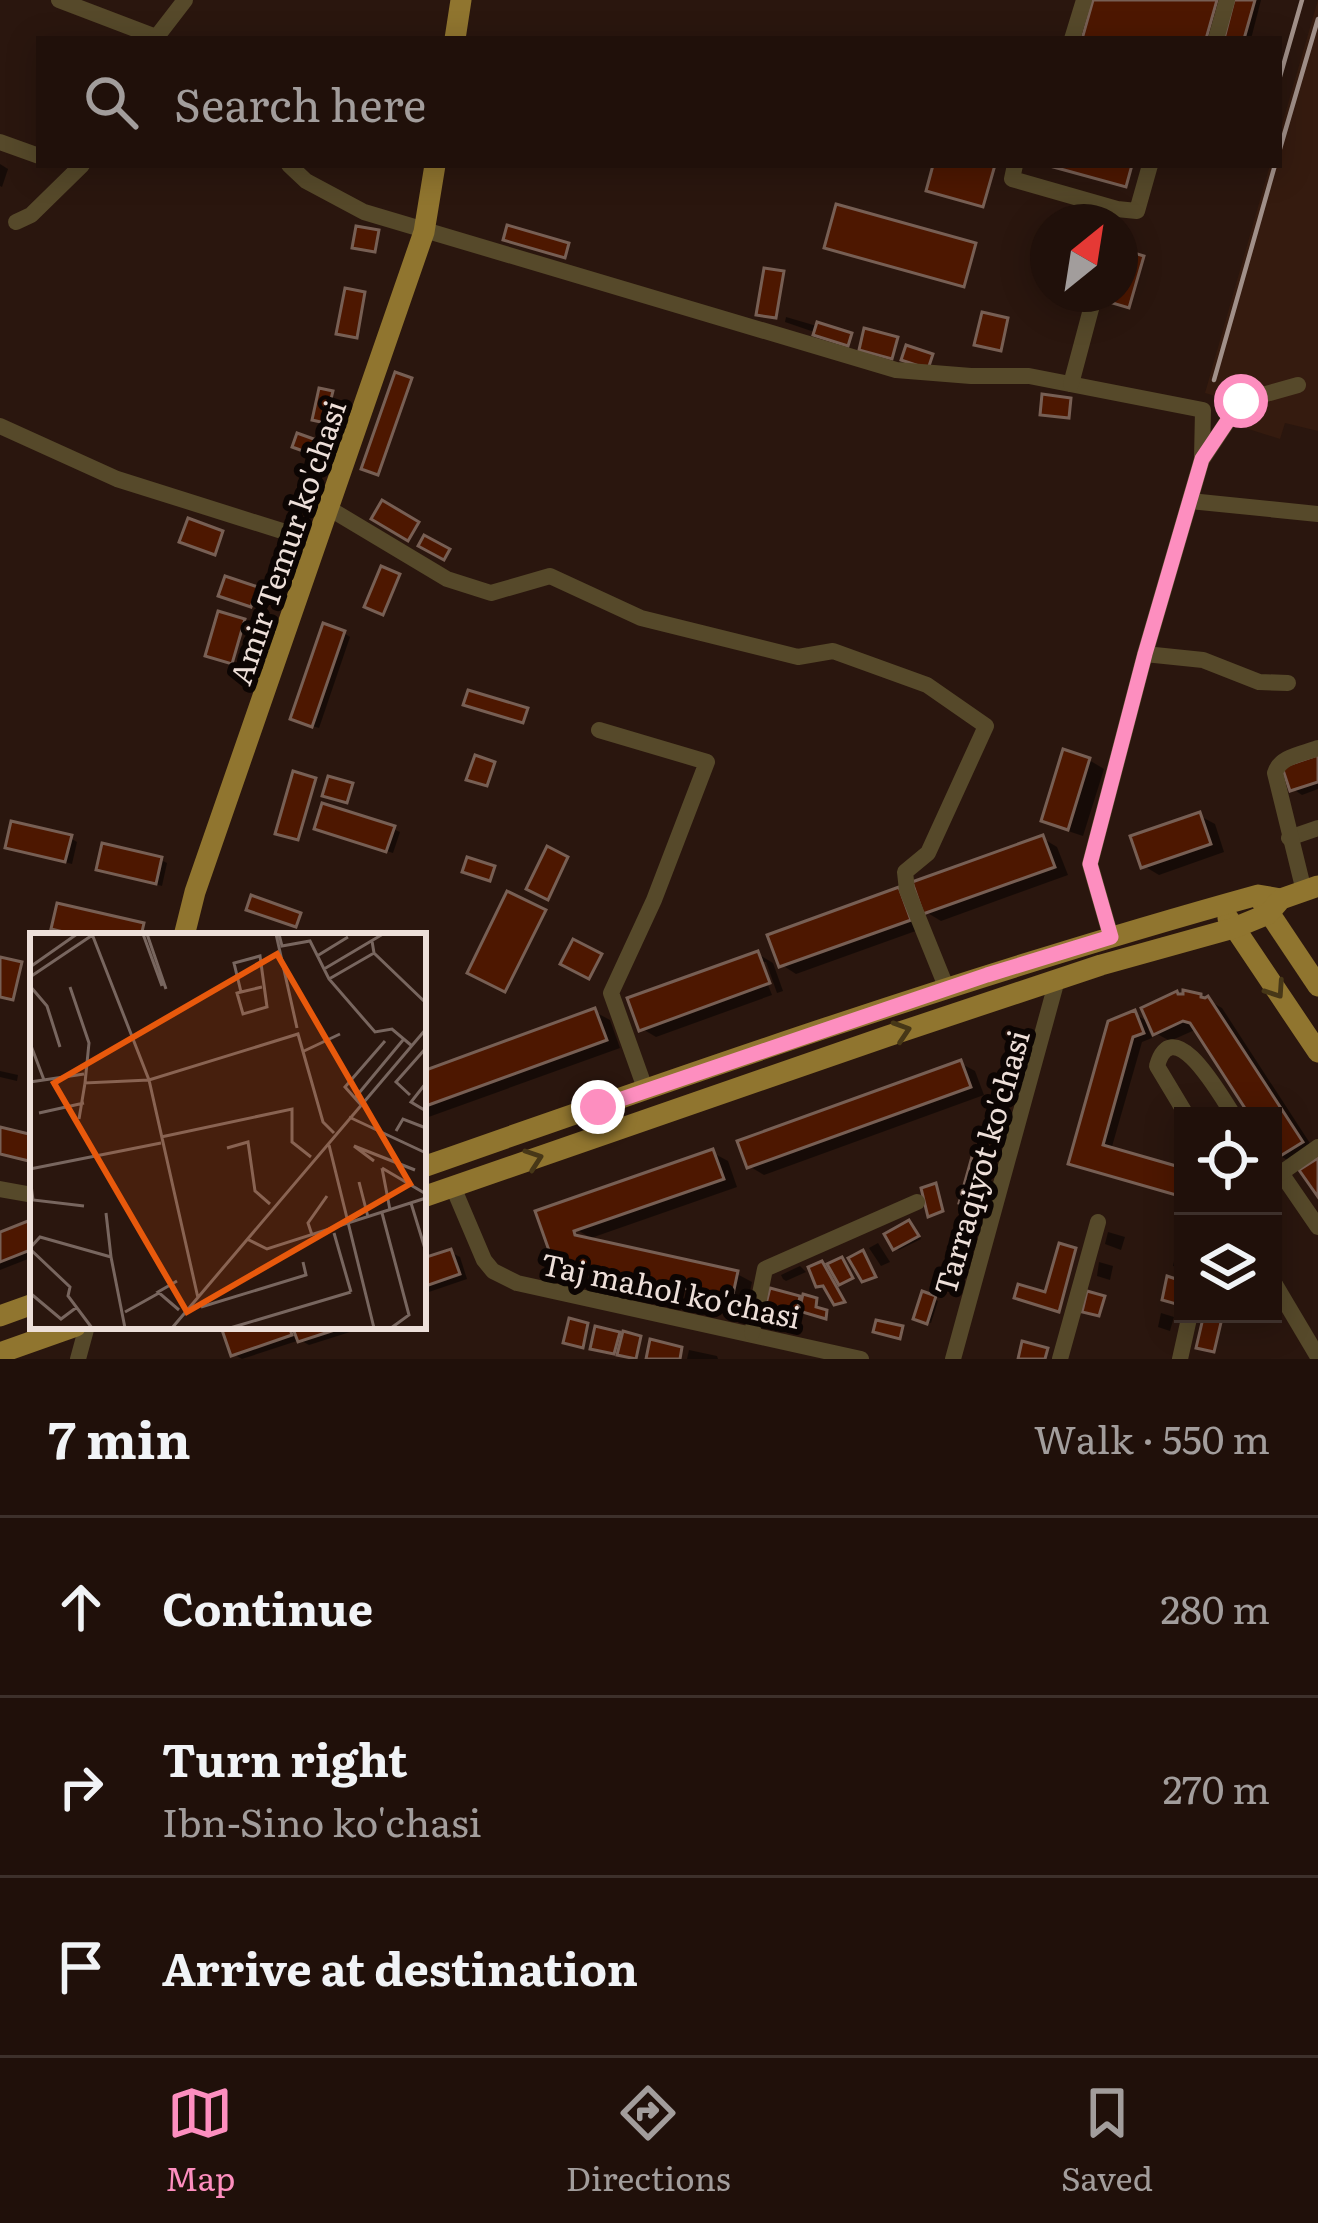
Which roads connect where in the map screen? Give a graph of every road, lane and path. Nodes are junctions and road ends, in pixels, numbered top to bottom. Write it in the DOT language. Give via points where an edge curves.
graph roads {
  1 [pos="59,0"];
  2 [pos="185,0"];
  3 [pos="461,0"];
  4 [pos="1084,0"];
  5 [pos="1227,0"];
  6 [pos="150,36"];
  7 [pos="157,36"];
  8 [pos="455,36"];
  9 [pos="1073,36"];
  10 [pos="1217,36"];
  11 [pos="0,142"];
  12 [pos="36,155"];
  13 [pos="74,168"];
  14 [pos="292,168"];
  15 [pos="435,168"];
  16 [pos="1015,168"];
  17 [pos="1149,168"];
  18 [pos="1082,204"];
  19 [pos="1138,207"];
  20 [pos="16,222"];
  21 [pos="424,232"];
  22 [pos="1090,312"];
  23 [pos="1071,384"];
  24 [pos="1298,386"];
  25 [pos="0,426"];
  26 [pos="1202,459"];
  27 [pos="1190,501"];
  28 [pos="330,509"];
  29 [pos="1318,514"];
  30 [pos="317,542"];
  31 [pos="1145,654"];
  32 [pos="1288,683"];
  33 [pos="599,730"];
  34 [pos="1318,748"];
  35 [pos="1318,828"];
  36 [pos="1289,838"];
  37 [pos="1311,888"];
  38 [pos="1269,903"];
  39 [pos="1220,906"];
  40 [pos="1234,928"];
  41 [pos="185,933"];
  42 [pos="1111,937"];
  43 [pos="1057,980"];
  44 [pos="1318,986"];
  45 [pos="947,989"];
  46 [pos="1318,1052"];
  47 [pos="646,1091"];
  48 [pos="1182,1107"];
  49 [pos="1228,1107"];
  50 [pos="1318,1147"];
  51 [pos="426,1166"];
  52 [pos="1282,1167"];
  53 [pos="1282,1177"];
  54 [pos="453,1187"];
  55 [pos="0,1189"];
  56 [pos="30,1195"];
  57 [pos="426,1197"];
  58 [pos="917,1202"];
  59 [pos="1098,1222"];
  60 [pos="1318,1227"];
  61 [pos="1282,1296"];
  62 [pos="30,1305"];
  63 [pos="0,1316"];
  64 [pos="1188,1323"];
  65 [pos="68,1329"];
  66 [pos="86,1329"];
  67 [pos="752,1333"];
  68 [pos="0,1353"];
  69 [pos="1318,1357"];
  70 [pos="78,1359"];
  71 [pos="861,1359"];
  72 [pos="953,1359"];
  73 [pos="1060,1359"];
  74 [pos="1180,1359"];
  1 -- 6 [label="street"];
  2 -- 7 [label="street"];
  3 -- 8 [label="main road"];
  4 -- 9 [label="street"];
  5 -- 10 [label="street"];
  11 -- 12 [label="street"];
  13 -- 20 [label="street"];
  14 -- 21 [label="street" via="364,212"];
  15 -- 21 [label="main road, Amir Temur ko'chasi"];
  16 -- 18 [label="street" via="1012,179"];
  17 -- 19 [label="street"];
  21 -- 23 [label="street" via="896,370"];
  21 -- 28 [label="main road, Amir Temur ko'chasi"];
  22 -- 23 [label="street"];
  23 -- 26 [label="street" via="1203,410"];
  24 -- 26 [label="street" via="1241,401"];
  25 -- 30 [label="street" via="116,479"];
  26 -- 27 [label="street"];
  27 -- 29 [label="street"];
  27 -- 31 [label="street"];
  28 -- 30 [label="main road, Amir Temur ko'chasi"];
  28 -- 45 [label="street" via="447,579 491,593 550,576 641,618 797,657 833,651 927,685 986,726 928,853 905,872"];
  30 -- 41 [label="main road, Amir Temur ko'chasi"];
  31 -- 32 [label="street"];
  31 -- 42 [label="street" via="1090,864"];
  33 -- 47 [label="street" via="707,762 611,993"];
  34 -- 36 [label="street" via="1277,766"];
  35 -- 36 [label="street"];
  36 -- 37 [label="street"];
  37 -- 38 [label="main road"];
  38 -- 39 [label="main road"];
  38 -- 40 [label="main road"];
  38 -- 44 [label="main road"];
  39 -- 40 [label="main road"];
  39 -- 42 [label="main road"];
  40 -- 43 [label="main road"];
  40 -- 46 [label="main road, one-way"];
  42 -- 45 [label="main road"];
  54 -- 43 [label="main road, one-way"];
  43 -- 72 [label="street, Tarraqiyot ko'chasi"];
  45 -- 47 [label="main road"];
  47 -- 51 [label="main road"];
  48 -- 49 [label="street" via="1157,1066 1175,1046"];
  50 -- 52 [label="street"];
  53 -- 60 [label="street"];
  54 -- 57 [label="main road"];
  54 -- 67 [label="street, Taj mahol ko'chasi" via="484,1260 517,1283"];
  55 -- 56 [label="street"];
  58 -- 67 [label="street" via="765,1269"];
  59 -- 73 [label="street"];
  61 -- 69 [label="street"];
  62 -- 63 [label="main road"];
  64 -- 74 [label="street"];
  65 -- 68 [label="main road"];
  66 -- 70 [label="street"];
  67 -- 71 [label="street, Taj mahol ko'chasi"];
}
